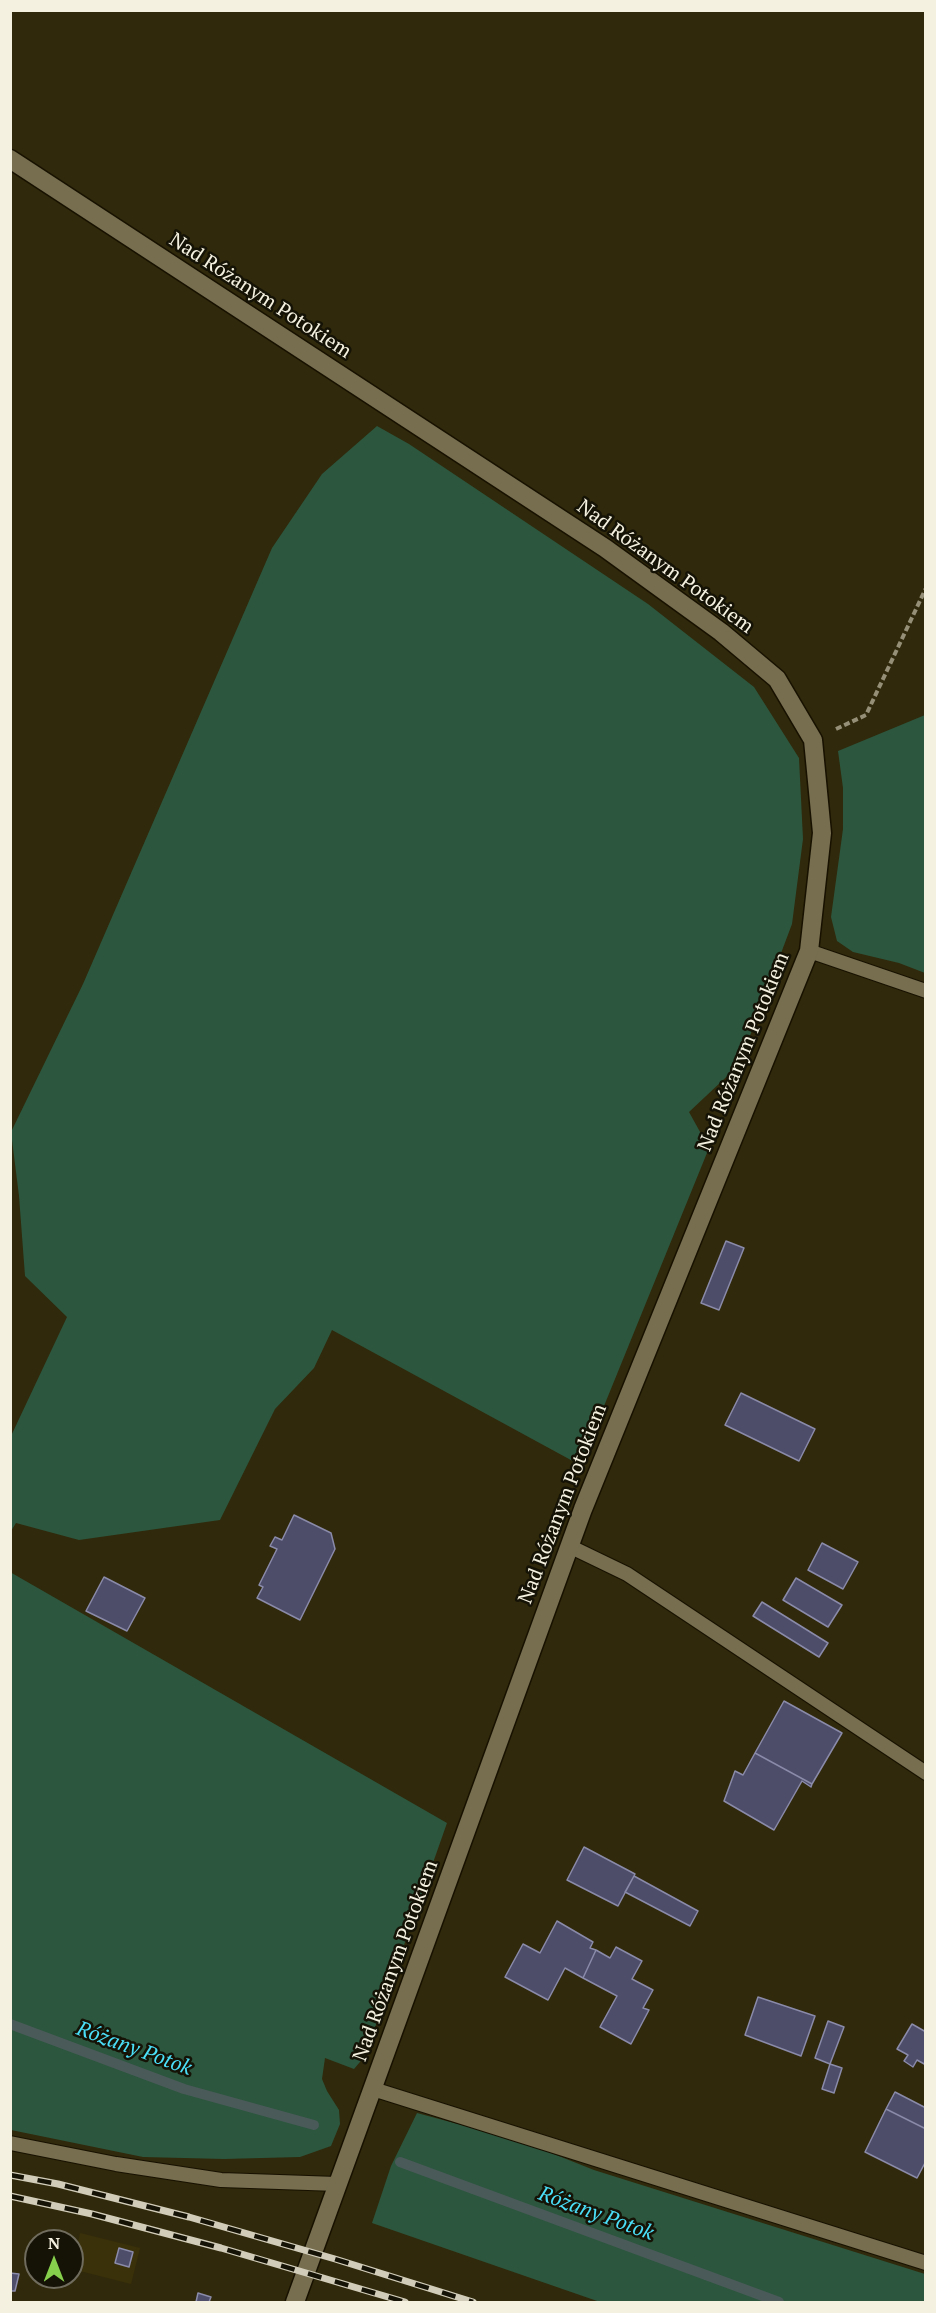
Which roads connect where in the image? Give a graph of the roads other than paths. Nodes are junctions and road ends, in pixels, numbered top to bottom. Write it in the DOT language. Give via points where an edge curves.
graph roads {
  1 [pos="10,159"];
  2 [pos="809,951"];
  3 [pos="926,991"];
  4 [pos="570,1546"];
  5 [pos="926,1773"];
  6 [pos="373,2089"];
  7 [pos="10,2143"];
  8 [pos="337,2184"];
  9 [pos="926,2263"];
  10 [pos="295,2302"];
  1 -- 2 [label="street, Nad Różanym Potokiem" via="625,562 721,632 777,679 813,740 822,834"];
  2 -- 3 [label="lane"];
  2 -- 4 [label="street, Nad Różanym Potokiem"];
  4 -- 5 [label="lane" via="627,1574"];
  4 -- 6 [label="street, Nad Różanym Potokiem"];
  6 -- 8 [label="street, Nad Różanym Potokiem"];
  6 -- 9 [label="lane"];
  7 -- 8 [label="lane" via="221,2180"];
  8 -- 10 [label="street, Nad Różanym Potokiem"];
}
